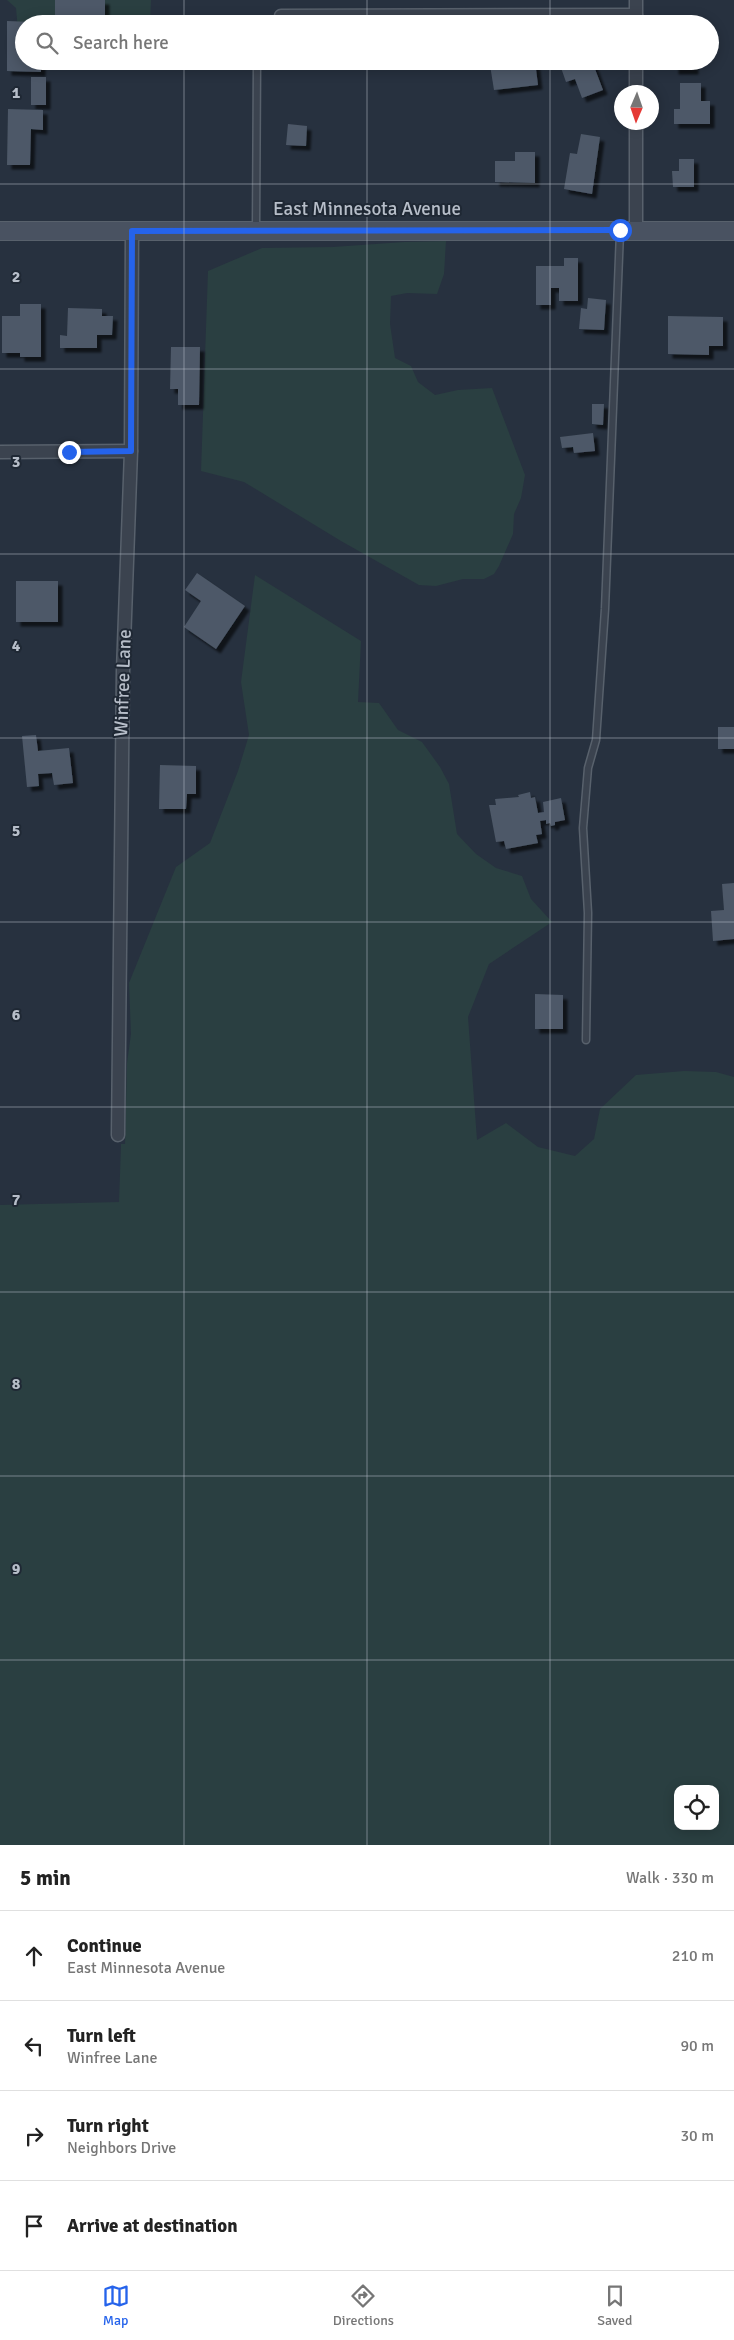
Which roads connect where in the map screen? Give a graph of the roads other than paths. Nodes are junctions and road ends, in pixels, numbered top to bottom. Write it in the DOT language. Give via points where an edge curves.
graph roads {
  1 [pos="636,0"];
  2 [pos="636,15"];
  3 [pos="256,70"];
  4 [pos="636,70"];
  5 [pos="636,85"];
  6 [pos="635,130"];
  7 [pos="256,230"];
  8 [pos="0,231"];
  9 [pos="132,231"];
  10 [pos="628,231"];
  11 [pos="734,231"];
  12 [pos="131,451"];
  13 [pos="0,452"];
  14 [pos="586,1040"];
  15 [pos="118,1135"];
  1 -- 2 [label="street"];
  3 -- 7 [label="lane"];
  4 -- 5 [label="street"];
  6 -- 10 [label="street"];
  7 -- 9 [label="street, East Minnesota Avenue"];
  7 -- 10 [label="street, East Minnesota Avenue"];
  8 -- 9 [label="street, East Minnesota Avenue"];
  9 -- 12 [label="street, Winfree Lane"];
  10 -- 11 [label="street, East Minnesota Avenue"];
  10 -- 14 [label="lane" via="596,740 588,768 583,828 588,912"];
  12 -- 13 [label="street"];
  12 -- 15 [label="street, Winfree Lane" via="122,671"];
}
